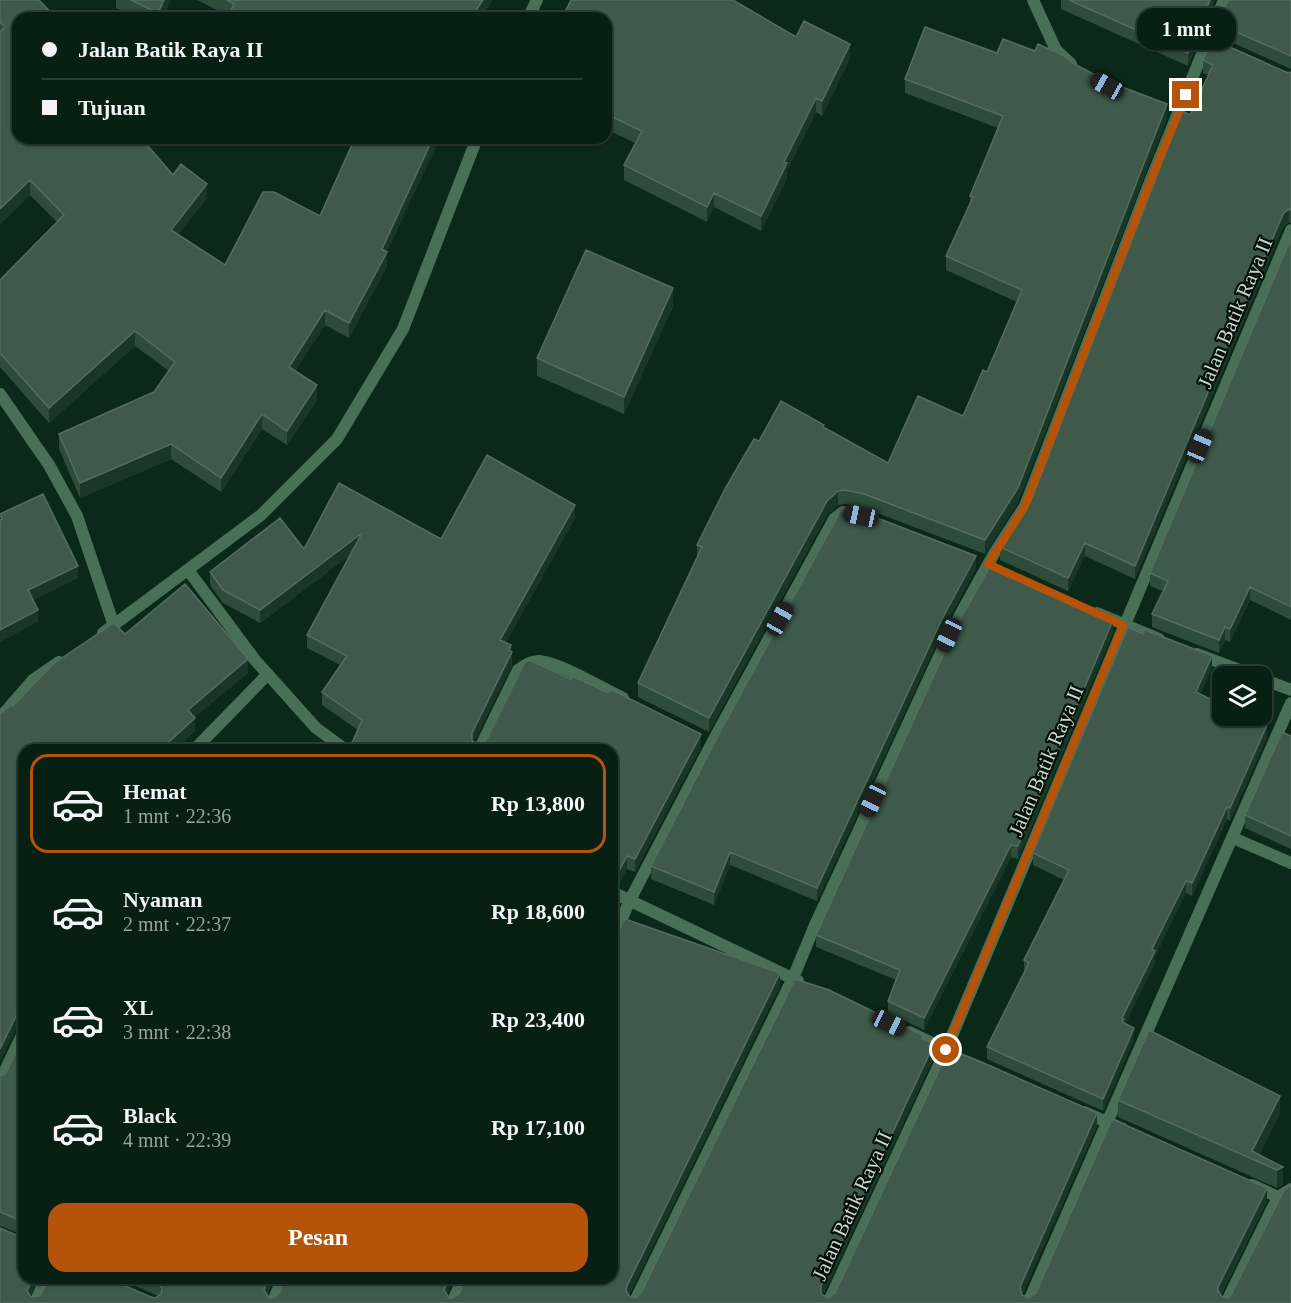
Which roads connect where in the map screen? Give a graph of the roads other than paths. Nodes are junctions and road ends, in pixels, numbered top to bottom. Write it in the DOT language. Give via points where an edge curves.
graph roads {
  1 [pos="1033,0"];
  2 [pos="1224,0"];
  3 [pos="1077,69"];
  4 [pos="475,144"];
  5 [pos="1291,230"];
  6 [pos="0,394"];
  7 [pos="861,516"];
  8 [pos="188,570"];
  9 [pos="1082,606"];
  10 [pos="1123,625"];
  11 [pos="114,626"];
  12 [pos="96,638"];
  13 [pos="1168,642"];
  14 [pos="1190,651"];
  15 [pos="69,656"];
  16 [pos="1230,666"];
  17 [pos="268,674"];
  18 [pos="1272,682"];
  19 [pos="1291,690"];
  20 [pos="630,702"];
  21 [pos="1291,703"];
  22 [pos="0,718"];
  23 [pos="200,744"];
  24 [pos="337,744"];
  25 [pos="482,744"];
  26 [pos="1233,838"];
  27 [pos="1291,862"];
  28 [pos="618,895"];
  29 [pos="630,900"];
  30 [pos="618,928"];
  31 [pos="792,978"];
  32 [pos="813,988"];
  33 [pos="895,1026"];
  34 [pos="18,1044"];
  35 [pos="946,1050"];
  36 [pos="968,1059"];
  37 [pos="0,1081"];
  38 [pos="1076,1108"];
  39 [pos="1108,1123"];
  40 [pos="1129,1132"];
  41 [pos="1236,1178"];
  42 [pos="1291,1189"];
  43 [pos="1278,1197"];
  44 [pos="43,1284"];
  45 [pos="280,1284"];
  46 [pos="460,1284"];
  47 [pos="35,1303"];
  48 [pos="272,1303"];
  49 [pos="452,1303"];
  50 [pos="634,1303"];
  51 [pos="828,1303"];
  52 [pos="1028,1303"];
  53 [pos="1226,1303"];
  1 -- 3 [label="street" via="1056,50"];
  2 -- 31 [label="street" via="1213,43 1174,111 1025,506 949,635"];
  4 -- 8 [label="street" via="403,329 337,439 261,515"];
  5 -- 10 [label="street, Jalan Batik Raya II"];
  6 -- 11 [label="street" via="49,465 77,516"];
  7 -- 29 [label="street" via="843,512 834,519 707,741"];
  8 -- 11 [label="street"];
  8 -- 17 [label="street"];
  9 -- 10 [label="street"];
  10 -- 13 [label="street"];
  10 -- 35 [label="street, Jalan Batik Raya II"];
  11 -- 12 [label="street"];
  14 -- 16 [label="street"];
  15 -- 22 [label="street" via="33,680"];
  17 -- 23 [label="street"];
  17 -- 24 [label="street" via="316,728"];
  18 -- 19 [label="street"];
  20 -- 25 [label="street" via="558,666 539,661 526,663 518,670"];
  21 -- 26 [label="street"];
  26 -- 27 [label="street"];
  26 -- 39 [label="street"];
  28 -- 29 [label="street"];
  29 -- 30 [label="street"];
  29 -- 31 [label="street"];
  31 -- 32 [label="street"];
  31 -- 50 [label="street"];
  33 -- 35 [label="street"];
  34 -- 37 [label="street"];
  35 -- 36 [label="street"];
  35 -- 51 [label="street, Jalan Batik Raya II"];
  38 -- 39 [label="street"];
  39 -- 40 [label="street"];
  39 -- 52 [label="street"];
  41 -- 43 [label="street"];
  42 -- 43 [label="street"];
  43 -- 53 [label="street"];
  44 -- 47 [label="street"];
  45 -- 48 [label="street"];
  46 -- 49 [label="street"];
}
